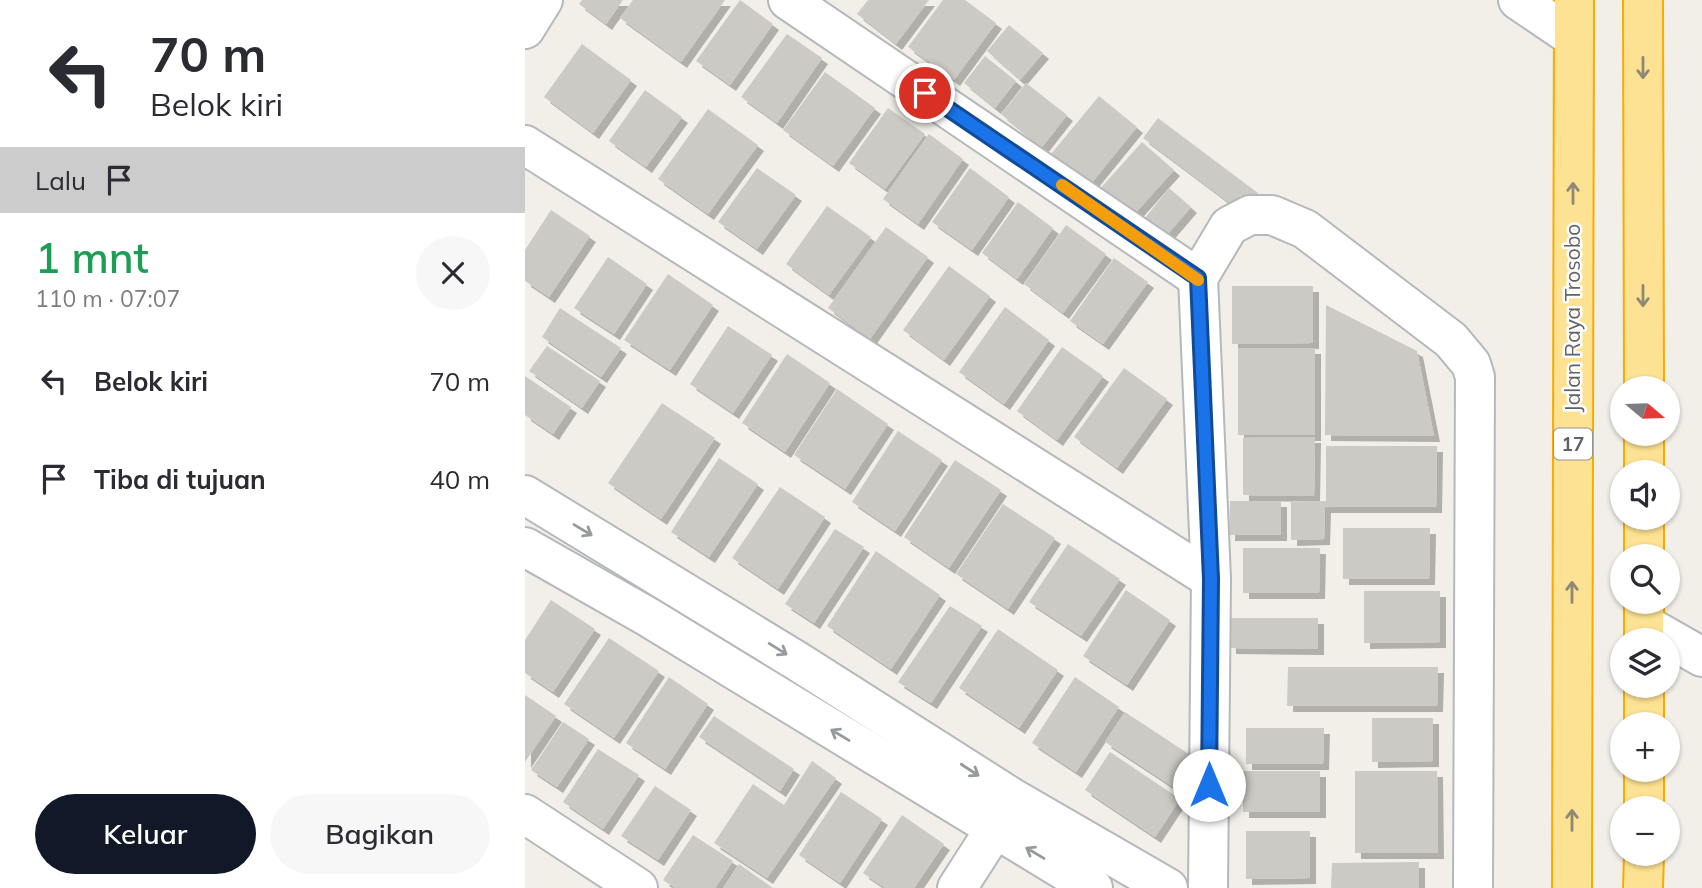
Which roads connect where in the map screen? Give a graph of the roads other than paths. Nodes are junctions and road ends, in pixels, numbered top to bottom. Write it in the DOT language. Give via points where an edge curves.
graph roads {
  1 [pos="543,0"];
  2 [pos="788,0"];
  3 [pos="1518,0"];
  4 [pos="1574,0"];
  5 [pos="1643,0"];
  6 [pos="525,29"];
  7 [pos="1574,38"];
  8 [pos="525,145"];
  9 [pos="1198,278"];
  10 [pos="1644,376"];
  11 [pos="525,495"];
  12 [pos="525,547"];
  13 [pos="1211,579"];
  14 [pos="672,584"];
  15 [pos="648,617"];
  16 [pos="1644,622"];
  17 [pos="1702,657"];
  18 [pos="525,814"];
  19 [pos="1005,814"];
  20 [pos="1643,866"];
  21 [pos="638,888"];
  22 [pos="957,888"];
  23 [pos="1093,888"];
  24 [pos="1168,888"];
  25 [pos="1208,888"];
  26 [pos="1473,888"];
  27 [pos="1571,888"];
  28 [pos="1643,888"];
  1 -- 6 [label="street"];
  2 -- 9 [label="street"];
  3 -- 7 [label="street"];
  4 -- 7 [label="highway, Jalan Raya Trosobo / 17"];
  5 -- 10 [label="highway, one-way"];
  27 -- 7 [label="highway, Jalan Raya Trosobo / 17, one-way"];
  8 -- 13 [label="street"];
  9 -- 13 [label="street"];
  9 -- 26 [label="street" via="1229,226 1251,215 1272,215 1305,229 1451,340 1471,365 1477,391"];
  11 -- 14 [label="street, one-way"];
  12 -- 15 [label="street"];
  13 -- 25 [label="street"];
  14 -- 15 [label="street"];
  14 -- 19 [label="street, one-way"];
  19 -- 15 [label="street, one-way"];
  16 -- 17 [label="street"];
  18 -- 21 [label="street"];
  19 -- 22 [label="street"];
  23 -- 19 [label="street, one-way"];
  19 -- 24 [label="street"];
  20 -- 28 [label="highway"];
}
